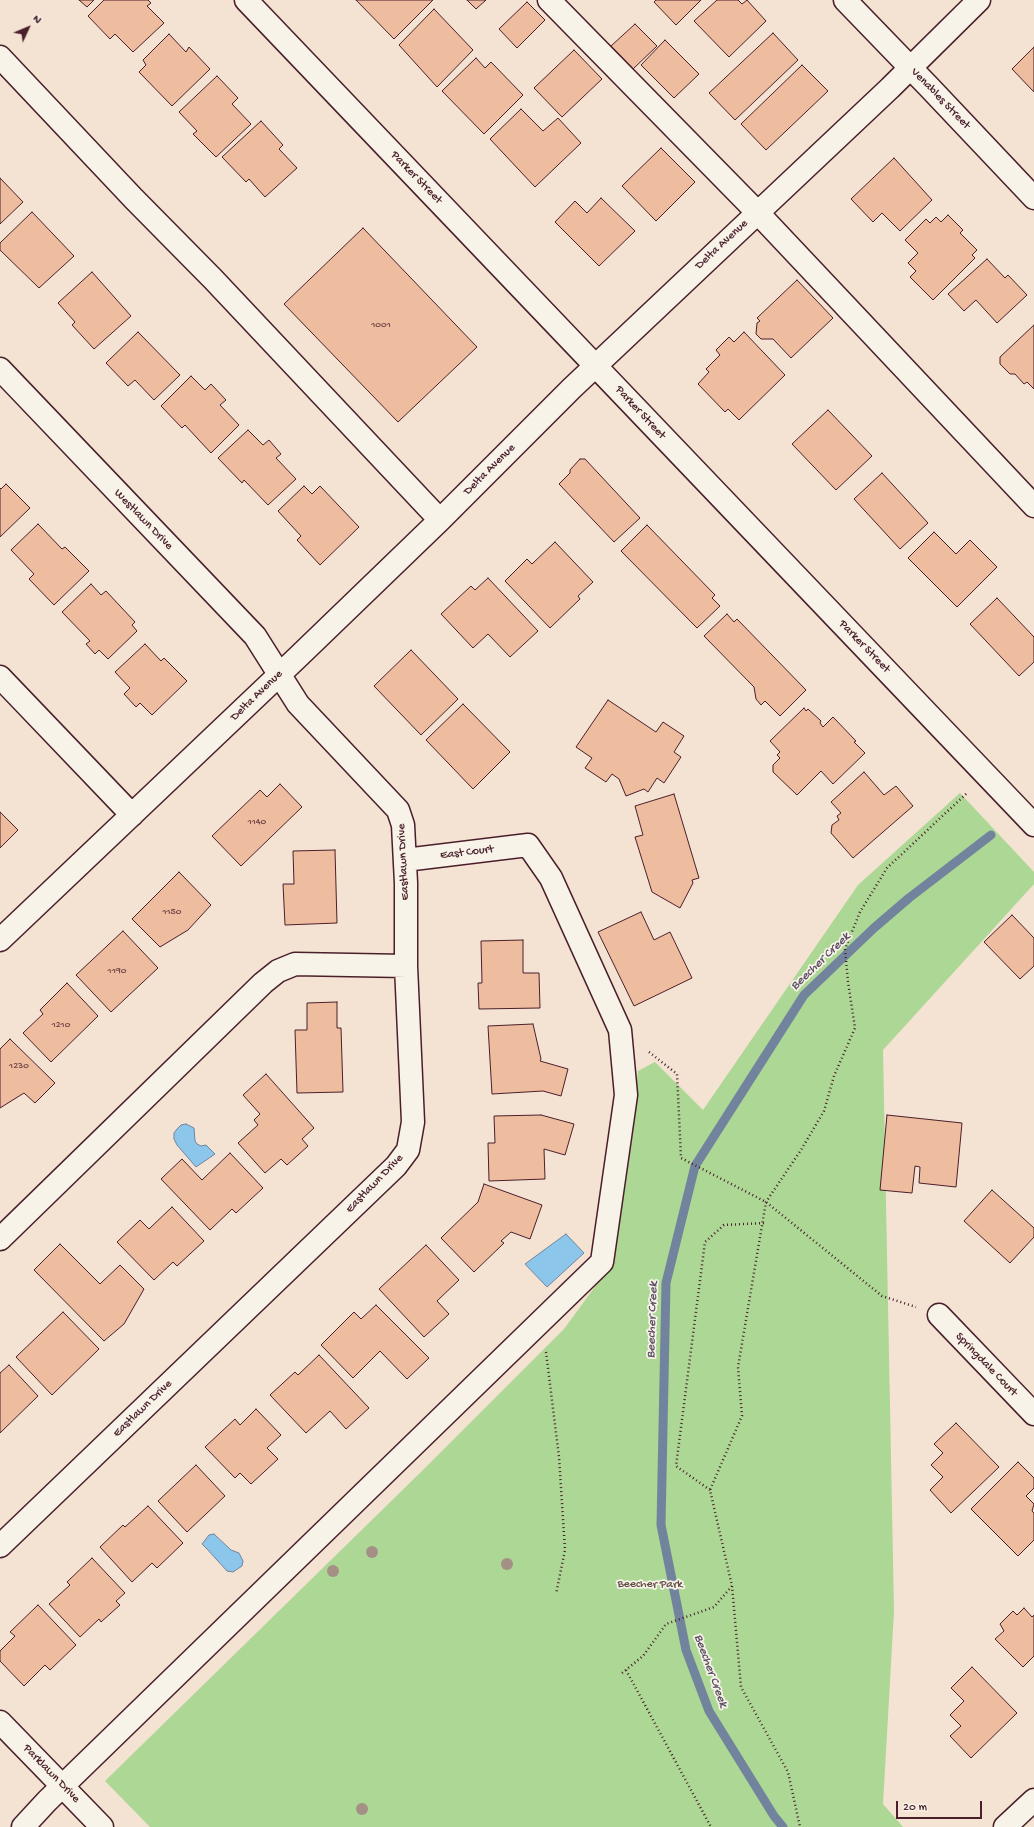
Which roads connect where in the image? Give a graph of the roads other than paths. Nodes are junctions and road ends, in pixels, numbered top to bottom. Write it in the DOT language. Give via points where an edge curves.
graph roads {
  1 [pos="246,0"];
  2 [pos="549,0"];
  3 [pos="845,0"];
  4 [pos="979,0"];
  5 [pos="0,57"];
  6 [pos="910,67"];
  7 [pos="1034,198"];
  8 [pos="757,212"];
  9 [pos="596,366"];
  10 [pos="0,369"];
  11 [pos="1034,506"];
  12 [pos="440,520"];
  13 [pos="280,674"];
  14 [pos="0,677"];
  15 [pos="132,815"];
  16 [pos="1034,825"];
  17 [pos="405,860"];
  18 [pos="0,940"];
  19 [pos="406,966"];
  20 [pos="0,1239"];
  21 [pos="939,1315"];
  22 [pos="1034,1414"];
  23 [pos="0,1546"];
  24 [pos="0,1722"];
  25 [pos="63,1786"];
  26 [pos="1034,1800"];
  27 [pos="23,1827"];
  28 [pos="102,1827"];
  29 [pos="1005,1827"];
  1 -- 9 [label="street, Parker Street"];
  2 -- 8 [label="street"];
  3 -- 6 [label="street, Venables Street"];
  4 -- 6 [label="street, Delta Avenue"];
  5 -- 12 [label="street"];
  6 -- 7 [label="street, Venables Street"];
  6 -- 8 [label="street, Delta Avenue"];
  8 -- 9 [label="street, Delta Avenue"];
  8 -- 11 [label="street"];
  9 -- 12 [label="street, Delta Avenue"];
  9 -- 16 [label="street, Parker Street"];
  10 -- 13 [label="street, Westlawn Drive" via="255,636"];
  12 -- 13 [label="street, Delta Avenue"];
  13 -- 15 [label="street, Delta Avenue"];
  13 -- 17 [label="street, Eastlawn Drive" via="301,708 398,810 403,825"];
  14 -- 15 [label="street"];
  15 -- 18 [label="street, Delta Avenue"];
  17 -- 19 [label="street, Eastlawn Drive"];
  17 -- 25 [label="street, East Court" via="528,845 551,878 620,1030 626,1095 602,1262"];
  19 -- 20 [label="street" via="295,964 278,971"];
  19 -- 23 [label="street, Eastlawn Drive" via="413,1122 409,1145 403,1158"];
  21 -- 22 [label="street, Springdale Court"];
  24 -- 25 [label="street, Parklawn Drive"];
  25 -- 27 [label="street"];
  25 -- 28 [label="street, Parklawn Drive"];
  26 -- 29 [label="street"];
}
